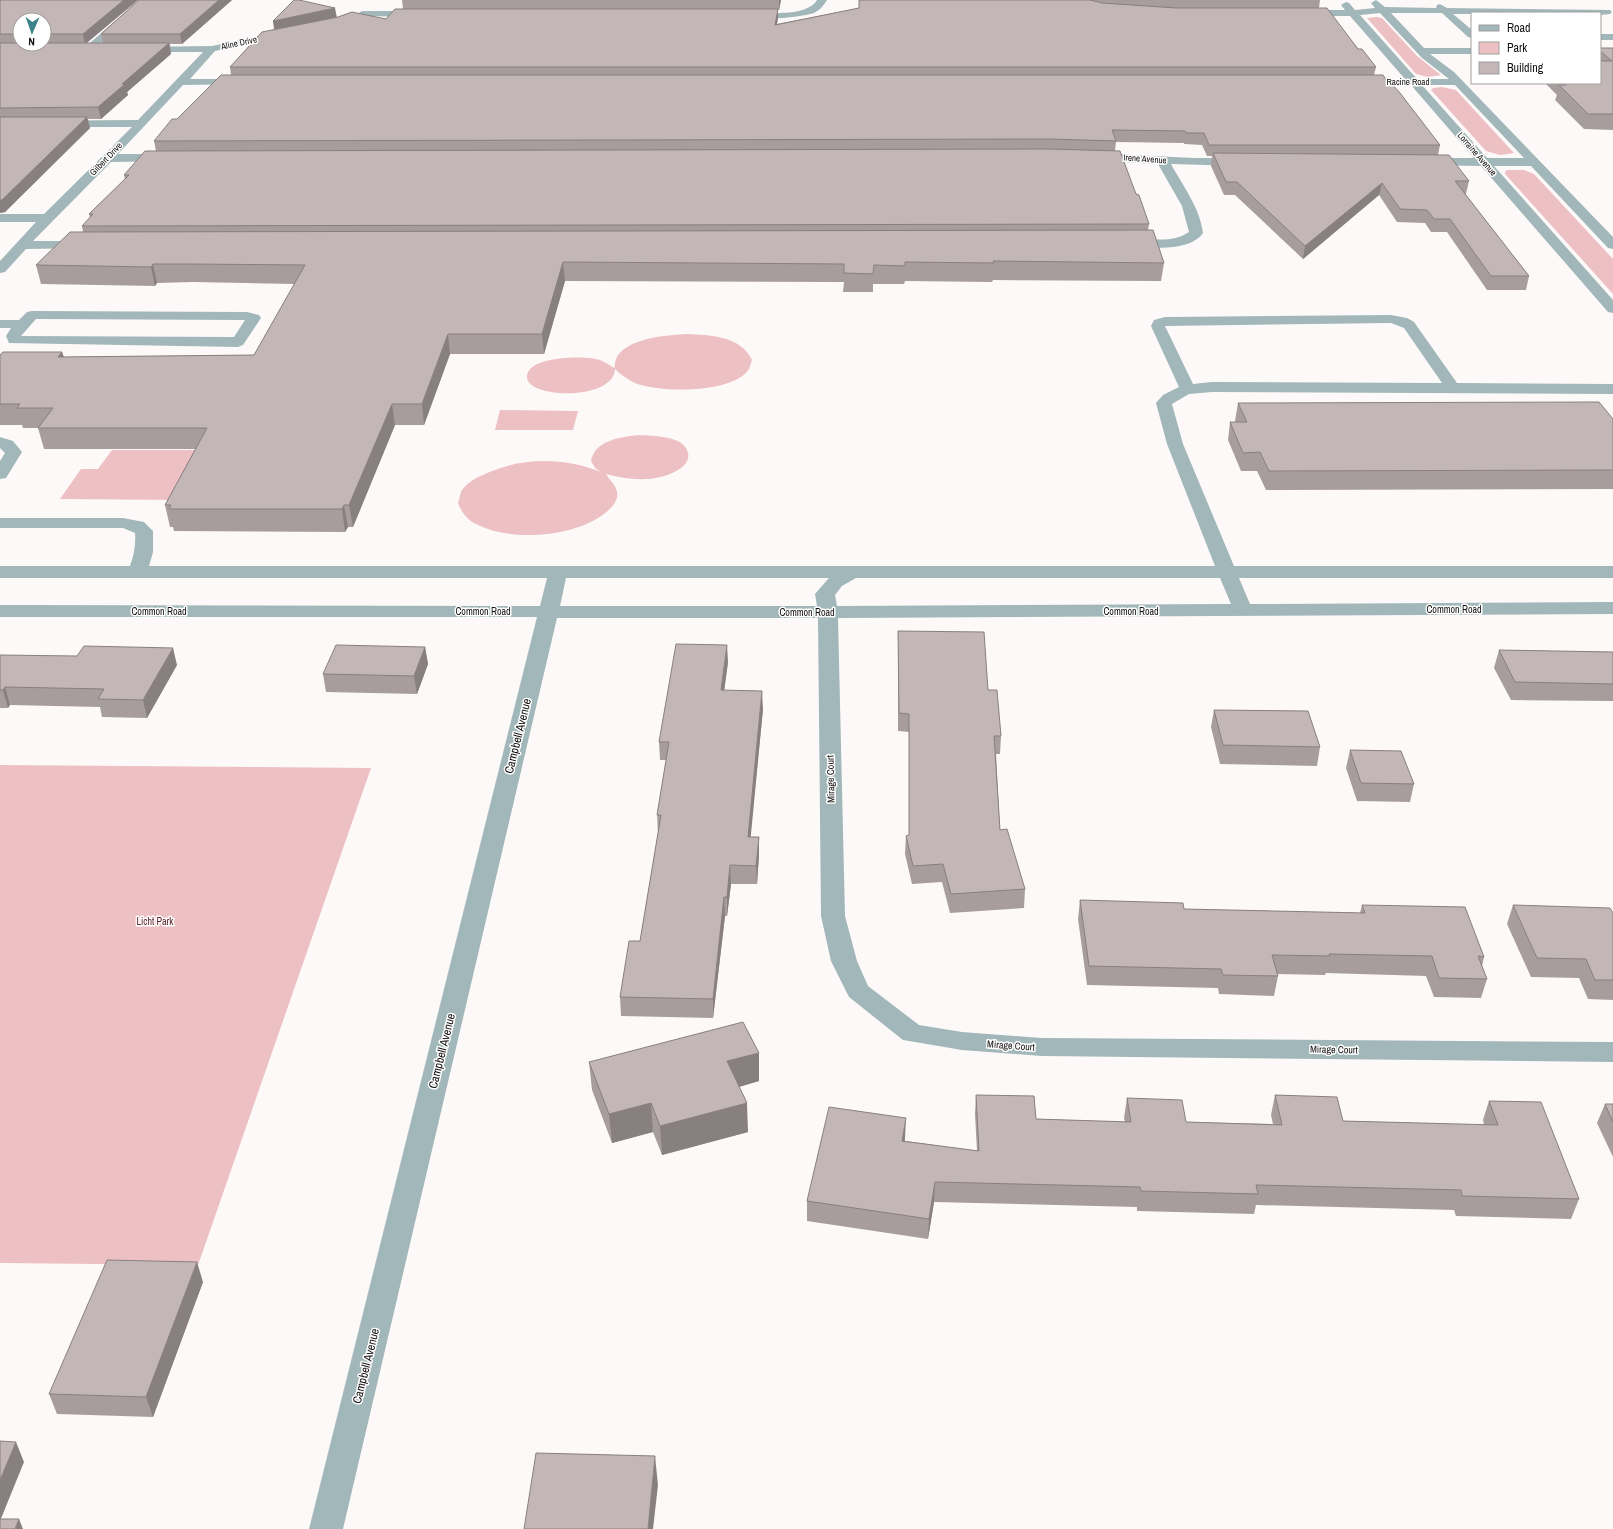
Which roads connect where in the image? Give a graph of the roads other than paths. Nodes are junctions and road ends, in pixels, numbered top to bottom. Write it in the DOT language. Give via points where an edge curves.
graph roads {
  1 [pos="146,0"];
  2 [pos="822,0"];
  3 [pos="1341,0"];
  4 [pos="1373,0"];
  5 [pos="1433,0"];
  6 [pos="1592,0"];
  7 [pos="376,3"];
  8 [pos="1382,10"];
  9 [pos="1445,11"];
  10 [pos="1500,12"];
  11 [pos="1292,13"];
  12 [pos="1353,13"];
  13 [pos="362,14"];
  14 [pos="433,14"];
  15 [pos="1610,14"];
  16 [pos="736,15"];
  17 [pos="351,19"];
  18 [pos="1458,24"];
  19 [pos="1471,24"];
  20 [pos="294,32"];
  21 [pos="1471,34"];
  22 [pos="1601,37"];
  23 [pos="1613,37"];
  24 [pos="104,49"];
  25 [pos="127,49"];
  26 [pos="212,49"];
  27 [pos="1422,51"];
  28 [pos="1471,51"];
  29 [pos="182,82"];
  30 [pos="254,82"];
  31 [pos="1350,82"];
  32 [pos="1413,82"];
  33 [pos="1457,82"];
  34 [pos="0,124"];
  35 [pos="140,124"];
  36 [pos="1080,157"];
  37 [pos="108,158"];
  38 [pos="180,158"];
  39 [pos="1162,160"];
  40 [pos="1256,162"];
  41 [pos="1412,162"];
  42 [pos="1484,162"];
  43 [pos="1535,162"];
  44 [pos="0,218"];
  45 [pos="47,218"];
  46 [pos="1111,243"];
  47 [pos="23,245"];
  48 [pos="103,245"];
  49 [pos="1613,245"];
  50 [pos="0,269"];
  51 [pos="1613,308"];
  52 [pos="0,324"];
  53 [pos="23,324"];
  54 [pos="238,342"];
  55 [pos="228,355"];
  56 [pos="1452,387"];
  57 [pos="1187,388"];
  58 [pos="1613,389"];
  59 [pos="0,442"];
  60 [pos="0,474"];
  61 [pos="0,523"];
  62 [pos="0,572"];
  63 [pos="137,572"];
  64 [pos="1613,572"];
  65 [pos="558,573"];
  66 [pos="850,573"];
  67 [pos="1229,573"];
  68 [pos="1613,608"];
  69 [pos="0,611"];
  70 [pos="549,611"];
  71 [pos="1243,611"];
  72 [pos="828,612"];
  73 [pos="1613,1052"];
  74 [pos="326,1529"];
  1 -- 24 [label="street" via="85,49"];
  2 -- 16 [label="street" via="821,6 816,10 805,13"];
  3 -- 12 [label="street, Lorraine Avenue"];
  4 -- 8 [label="street"];
  5 -- 9 [label="street"];
  6 -- 15 [label="street"];
  7 -- 13 [label="street"];
  8 -- 9 [label="street"];
  8 -- 12 [label="street"];
  8 -- 27 [label="street"];
  9 -- 10 [label="street"];
  9 -- 18 [label="street"];
  11 -- 12 [label="street"];
  12 -- 32 [label="street, Lorraine Avenue"];
  13 -- 14 [label="street"];
  13 -- 17 [label="street"];
  18 -- 19 [label="street"];
  18 -- 21 [label="street"];
  20 -- 26 [label="street, Aline Drive"];
  22 -- 23 [label="street"];
  25 -- 26 [label="street"];
  26 -- 29 [label="street, Gilbert Drive"];
  27 -- 28 [label="street"];
  27 -- 33 [label="street"];
  29 -- 30 [label="street"];
  29 -- 35 [label="street, Gilbert Drive"];
  31 -- 32 [label="street, Racine Road"];
  32 -- 33 [label="street, Racine Road"];
  32 -- 42 [label="street, Lorraine Avenue"];
  33 -- 43 [label="street"];
  34 -- 35 [label="street"];
  35 -- 37 [label="street, Gilbert Drive"];
  36 -- 39 [label="street, Irene Avenue"];
  37 -- 38 [label="street"];
  37 -- 45 [label="street, Gilbert Drive"];
  39 -- 40 [label="street, Irene Avenue"];
  39 -- 46 [label="street" via="1190,210 1196,233 1190,239 1178,242"];
  41 -- 42 [label="street"];
  42 -- 43 [label="street"];
  42 -- 51 [label="street, Lorraine Avenue"];
  43 -- 49 [label="street"];
  44 -- 45 [label="street"];
  45 -- 47 [label="street, Gilbert Drive"];
  47 -- 48 [label="street"];
  47 -- 50 [label="street, Gilbert Drive"];
  52 -- 53 [label="street"];
  53 -- 54 [label="street" via="13,336 14,340"];
  53 -- 54 [label="street" via="32,315 252,317 254,320"];
  54 -- 55 [label="street"];
  56 -- 57 [label="street"];
  56 -- 57 [label="street" via="1408,325 1402,321 1391,319 1159,323 1158,326"];
  56 -- 58 [label="street"];
  57 -- 67 [label="street" via="1170,396 1164,403 1165,412 1175,444"];
  59 -- 60 [label="street" via="14,452"];
  61 -- 63 [label="street" via="123,523 138,526 144,531 145,546"];
  62 -- 63 [label="street"];
  63 -- 65 [label="street"];
  64 -- 67 [label="street"];
  65 -- 66 [label="street"];
  65 -- 70 [label="street, Campbell Avenue"];
  66 -- 67 [label="street"];
  66 -- 72 [label="street, Mirage Court" via="835,582 825,594"];
  67 -- 71 [label="street"];
  68 -- 71 [label="street, Common Road"];
  69 -- 70 [label="street, Common Road"];
  70 -- 72 [label="street, Common Road"];
  70 -- 74 [label="street, Campbell Avenue"];
  71 -- 72 [label="street, Common Road"];
  72 -- 73 [label="street, Mirage Court" via="833,916 844,961 858,991 912,1033 962,1041 1042,1047"];
}
